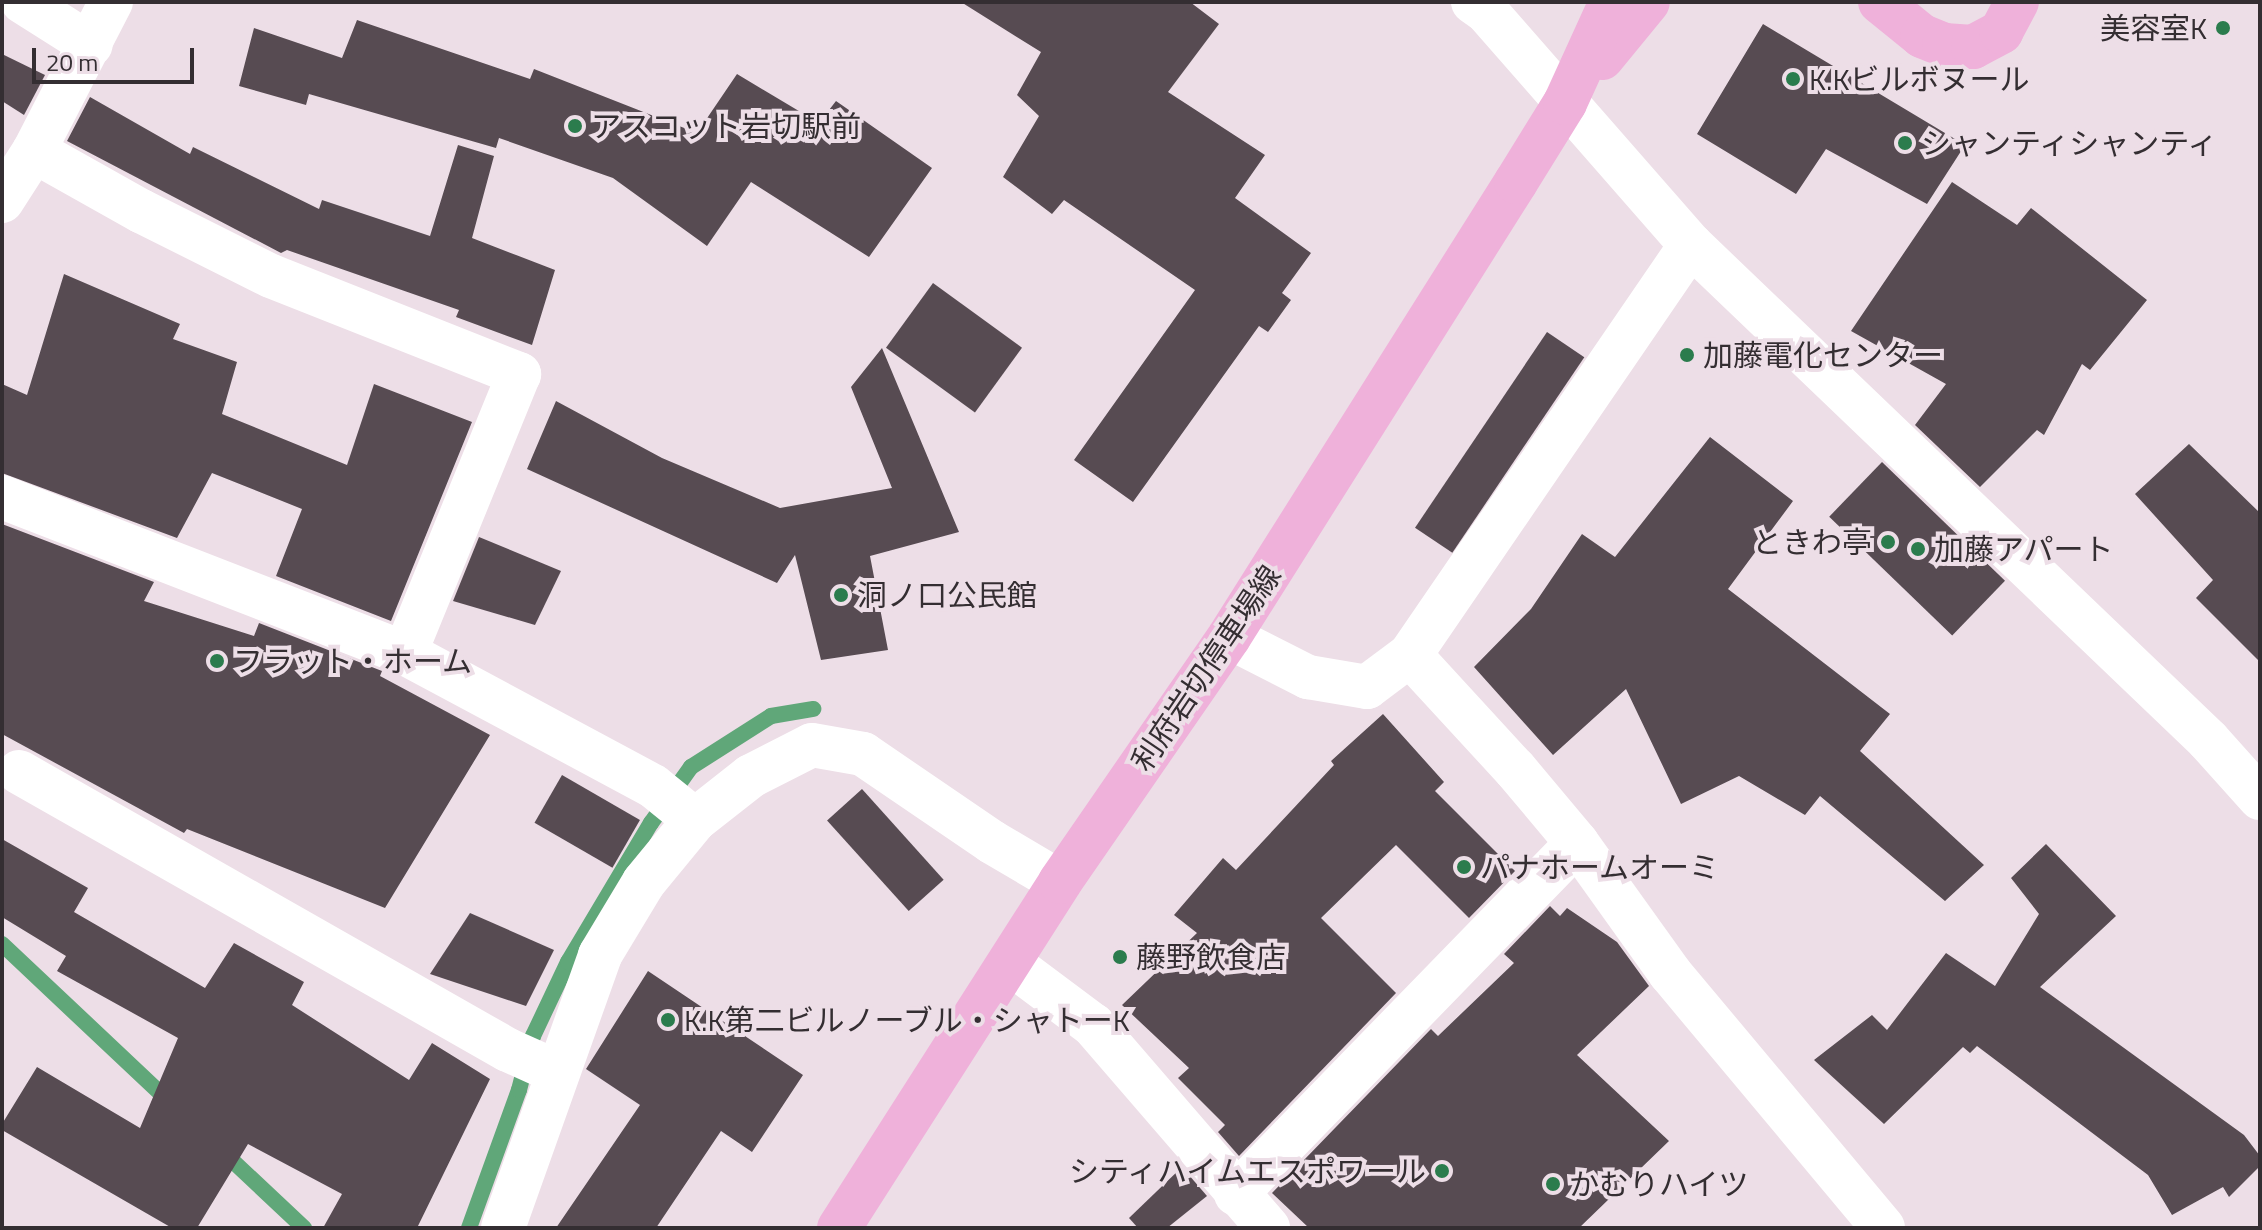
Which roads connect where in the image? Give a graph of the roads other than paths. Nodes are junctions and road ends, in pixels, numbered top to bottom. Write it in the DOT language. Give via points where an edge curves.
graph roads {
  1 [pos="23,2"];
  2 [pos="111,2"];
  3 [pos="1473,2"];
  4 [pos="1611,2"];
  5 [pos="1648,2"];
  6 [pos="1880,2"];
  7 [pos="2017,2"];
  8 [pos="91,45"];
  9 [pos="1565,103"];
  10 [pos="34,151"];
  11 [pos="2,201"];
  12 [pos="1691,245"];
  13 [pos="2,497"];
  14 [pos="1229,637"];
  15 [pos="405,653"];
  16 [pos="1410,655"];
  17 [pos="19,772"];
  18 [pos="2260,798"];
  19 [pos="676,804"];
  20 [pos="1577,843"];
  21 [pos="1060,882"];
  22 [pos="1010,963"];
  23 [pos="534,1062"];
  24 [pos="1236,1194"];
  25 [pos="503,1228"];
  26 [pos="839,1228"];
  27 [pos="1268,1228"];
  28 [pos="1883,1228"];
  1 -- 8 [label="street"];
  2 -- 8 [label="street"];
  3 -- 9 [label="street"];
  4 -- 9 [label="main road, 利府岩切停車場線"];
  5 -- 9 [label="main road, 利府岩切停車場線"];
  6 -- 7 [label="main road" via="1922,36 1944,45 1973,47 2001,32"];
  8 -- 10 [label="street"];
  9 -- 12 [label="street"];
  9 -- 14 [label="main road, 利府岩切停車場線"];
  10 -- 11 [label="street"];
  10 -- 15 [label="street" via="271,276 519,374"];
  12 -- 16 [label="street"];
  12 -- 18 [label="street" via="2208,740"];
  13 -- 15 [label="street"];
  14 -- 16 [label="street" via="1308,677 1367,687"];
  14 -- 21 [label="main road, 利府岩切停車場線"];
  15 -- 19 [label="street"];
  16 -- 20 [label="street"];
  17 -- 23 [label="street"];
  19 -- 21 [label="street" via="751,776 812,745 863,754"];
  19 -- 23 [label="street" via="644,882"];
  20 -- 24 [label="street"];
  20 -- 28 [label="street" via="1670,973"];
  21 -- 22 [label="main road, 利府岩切停車場線"];
  22 -- 24 [label="street" via="1093,1025"];
  22 -- 26 [label="main road, 利府岩切停車場線"];
  23 -- 25 [label="street"];
  24 -- 27 [label="street"];
}
